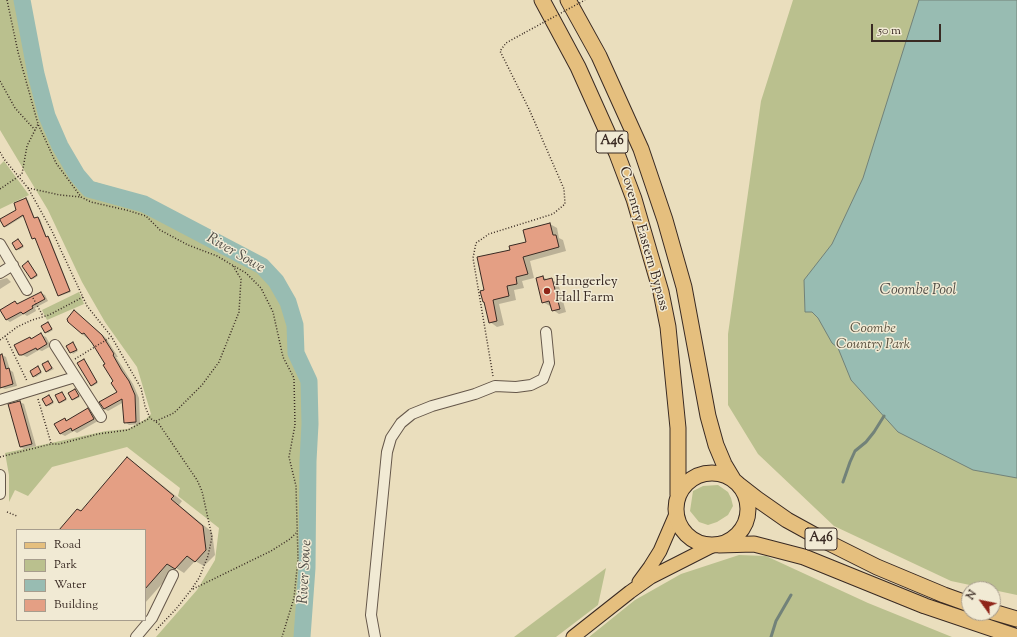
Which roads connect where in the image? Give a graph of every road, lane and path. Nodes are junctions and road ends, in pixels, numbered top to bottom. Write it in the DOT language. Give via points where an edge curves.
graph roads {
  1 [pos="7,0"];
  2 [pos="542,0"];
  3 [pos="568,0"];
  4 [pos="585,0"];
  5 [pos="0,80"];
  6 [pos="38,124"];
  7 [pos="35,130"];
  8 [pos="0,152"];
  9 [pos="18,176"];
  10 [pos="28,188"];
  11 [pos="0,189"];
  12 [pos="81,197"];
  13 [pos="0,244"];
  14 [pos="232,265"];
  15 [pos="13,266"];
  16 [pos="0,273"];
  17 [pos="27,290"];
  18 [pos="83,297"];
  19 [pos="43,316"];
  20 [pos="546,332"];
  21 [pos="5,336"];
  22 [pos="111,336"];
  23 [pos="0,340"];
  24 [pos="55,345"];
  25 [pos="72,361"];
  26 [pos="75,378"];
  27 [pos="494,386"];
  28 [pos="33,390"];
  29 [pos="0,400"];
  30 [pos="101,417"];
  31 [pos="150,418"];
  32 [pos="156,421"];
  33 [pos="51,444"];
  34 [pos="0,457"];
  35 [pos="0,475"];
  36 [pos="736,482"];
  37 [pos="0,494"];
  38 [pos="678,495"];
  39 [pos="7,512"];
  40 [pos="676,514"];
  41 [pos="17,516"];
  42 [pos="297,532"];
  43 [pos="715,545"];
  44 [pos="173,575"];
  45 [pos="191,590"];
  46 [pos="630,592"];
  47 [pos="961,601"];
  48 [pos="1001,614"];
  49 [pos="1017,619"];
  50 [pos="152,634"];
  51 [pos="136,637"];
  52 [pos="282,637"];
  53 [pos="375,637"];
  54 [pos="573,637"];
  55 [pos="1017,637"];
  1 -- 6 [label="path"];
  2 -- 38 [label="highway, Coventry Eastern Bypass / A46" via="578,67 617,154 634,199 661,292 668,326 677,413"];
  3 -- 36 [label="highway, Coventry Eastern Bypass / A46" via="599,56 644,156 684,287 708,416 716,445"];
  4 -- 27 [label="path, bridge" via="506,43 500,51 529,108 564,189 565,204 554,214 489,234 476,242 473,258"];
  5 -- 7 [label="path" via="15,108"];
  6 -- 7 [label="path"];
  6 -- 12 [label="path" via="56,163"];
  7 -- 9 [label="path" via="27,146 22,174"];
  8 -- 9 [label="path"];
  9 -- 10 [label="path"];
  9 -- 11 [label="path"];
  10 -- 12 [label="path"];
  10 -- 18 [label="path" via="52,230"];
  12 -- 14 [label="path" via="146,216 160,230"];
  13 -- 15 [label="street"];
  14 -- 32 [label="path" via="241,279 239,312 219,362 202,385 174,413"];
  14 -- 42 [label="path" via="246,273 261,288 272,312 283,357 294,378 295,425 289,457 296,486"];
  15 -- 16 [label="street"];
  15 -- 17 [label="street"];
  17 -- 19 [label="path"];
  18 -- 19 [label="path"];
  18 -- 22 [label="path"];
  19 -- 21 [label="path" via="17,327"];
  20 -- 27 [label="street" via="549,363 543,379 531,386"];
  21 -- 23 [label="path"];
  21 -- 28 [label="path"];
  22 -- 25 [label="path"];
  22 -- 31 [label="path" via="141,388"];
  24 -- 26 [label="street"];
  26 -- 28 [label="street"];
  26 -- 30 [label="street"];
  27 -- 53 [label="street" via="412,414 400,423 391,438 387,452 371,615"];
  28 -- 29 [label="street"];
  28 -- 33 [label="path" via="37,395"];
  31 -- 32 [label="path"];
  31 -- 33 [label="path" via="128,430"];
  32 -- 45 [label="path" via="197,480 209,519 212,537 208,556"];
  33 -- 34 [label="path"];
  35 -- 37 [label="street"];
  36 -- 38 [label="highway" via="718,473 698,475 688,481"];
  36 -- 43 [label="highway" via="744,491 747,501 746,521 736,536 726,543"];
  36 -- 47 [label="highway, Coventry Eastern Bypass / A46" via="762,504 827,542 877,567"];
  38 -- 40 [label="highway"];
  39 -- 41 [label="path"];
  40 -- 43 [label="highway" via="678,524 687,536 701,544"];
  40 -- 46 [label="main road" via="660,551"];
  42 -- 45 [label="path" via="271,551"];
  42 -- 52 [label="path" via="298,559 294,598"];
  43 -- 46 [label="main road" via="651,577"];
  43 -- 55 [label="highway, A46" via="754,544 804,557 925,606"];
  44 -- 51 [label="street" via="152,618"];
  45 -- 50 [label="path"];
  46 -- 54 [label="main road"];
  48 -- 49 [label="highway"];
}
